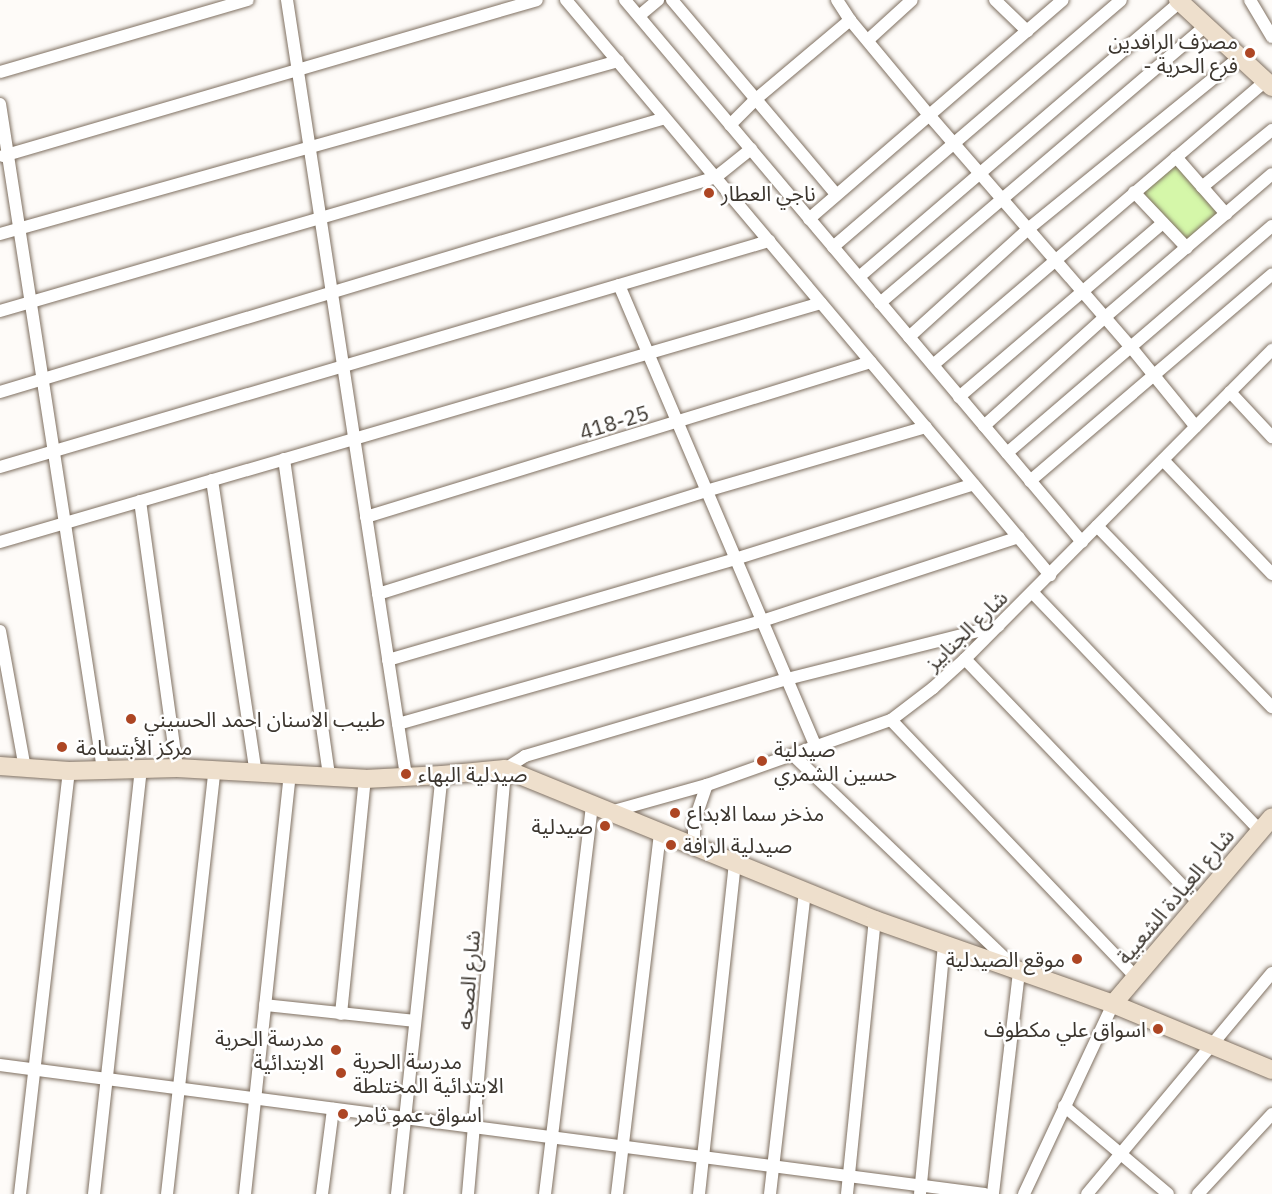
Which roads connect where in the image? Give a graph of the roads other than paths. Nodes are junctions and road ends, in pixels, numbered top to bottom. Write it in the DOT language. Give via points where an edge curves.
graph roads {
  1 [pos="248,0"];
  2 [pos="287,0"];
  3 [pos="537,0"];
  4 [pos="566,0"];
  5 [pos="625,0"];
  6 [pos="658,0"];
  7 [pos="672,0"];
  8 [pos="837,0"];
  9 [pos="912,0"];
  10 [pos="995,0"];
  11 [pos="1063,0"];
  12 [pos="1121,0"];
  13 [pos="1250,0"];
  14 [pos="1179,1"];
  15 [pos="639,16"];
  16 [pos="850,20"];
  17 [pos="1206,26"];
  18 [pos="1027,31"];
  19 [pos="1272,37"];
  20 [pos="868,40"];
  21 [pos="1240,57"];
  22 [pos="618,61"];
  23 [pos="298,70"];
  24 [pos="0,72"];
  25 [pos="1268,84"];
  26 [pos="756,99"];
  27 [pos="0,104"];
  28 [pos="929,115"];
  29 [pos="665,118"];
  30 [pos="730,125"];
  31 [pos="1272,130"];
  32 [pos="954,143"];
  33 [pos="310,147"];
  34 [pos="751,150"];
  35 [pos="4,155"];
  36 [pos="1176,158"];
  37 [pos="980,174"];
  38 [pos="1272,174"];
  39 [pos="716,177"];
  40 [pos="1202,187"];
  41 [pos="1134,192"];
  42 [pos="836,194"];
  43 [pos="1003,200"];
  44 [pos="1226,214"];
  45 [pos="321,218"];
  46 [pos="809,219"];
  47 [pos="1163,223"];
  48 [pos="1272,226"];
  49 [pos="19,229"];
  50 [pos="1028,229"];
  51 [pos="0,234"];
  52 [pos="769,241"];
  53 [pos="833,247"];
  54 [pos="1187,248"];
  55 [pos="1054,259"];
  56 [pos="1272,274"];
  57 [pos="858,277"];
  58 [pos="618,285"];
  59 [pos="1081,291"];
  60 [pos="332,293"];
  61 [pos="31,303"];
  62 [pos="821,303"];
  63 [pos="880,303"];
  64 [pos="0,311"];
  65 [pos="1104,318"];
  66 [pos="909,337"];
  67 [pos="1130,346"];
  68 [pos="1272,350"];
  69 [pos="648,353"];
  70 [pos="871,362"];
  71 [pos="933,365"];
  72 [pos="343,366"];
  73 [pos="1154,375"];
  74 [pos="43,379"];
  75 [pos="0,392"];
  76 [pos="1230,392"];
  77 [pos="959,396"];
  78 [pos="677,423"];
  79 [pos="984,426"];
  80 [pos="926,427"];
  81 [pos="1196,427"];
  82 [pos="1272,437"];
  83 [pos="354,439"];
  84 [pos="54,451"];
  85 [pos="1007,453"];
  86 [pos="284,459"];
  87 [pos="1163,460"];
  88 [pos="0,467"];
  89 [pos="212,480"];
  90 [pos="1030,481"];
  91 [pos="974,484"];
  92 [pos="706,491"];
  93 [pos="140,501"];
  94 [pos="366,516"];
  95 [pos="65,523"];
  96 [pos="1097,526"];
  97 [pos="1019,537"];
  98 [pos="0,542"];
  99 [pos="1082,542"];
  100 [pos="735,559"];
  101 [pos="1050,574"];
  102 [pos="1272,574"];
  103 [pos="1032,592"];
  104 [pos="378,594"];
  105 [pos="762,621"];
  106 [pos="998,626"];
  107 [pos="0,631"];
  108 [pos="964,659"];
  109 [pos="388,660"];
  110 [pos="787,679"];
  111 [pos="1272,707"];
  112 [pos="891,720"];
  113 [pos="398,724"];
  114 [pos="816,747"];
  115 [pos="793,755"];
  116 [pos="0,766"];
  117 [pos="177,768"];
  118 [pos="25,769"];
  119 [pos="141,769"];
  120 [pos="505,769"];
  121 [pos="103,770"];
  122 [pos="69,771"];
  123 [pos="214,772"];
  124 [pos="256,773"];
  125 [pos="330,775"];
  126 [pos="290,776"];
  127 [pos="406,776"];
  128 [pos="442,776"];
  129 [pos="365,779"];
  130 [pos="707,785"];
  131 [pos="600,808"];
  132 [pos="1272,817"];
  133 [pos="1260,831"];
  134 [pos="660,833"];
  135 [pos="694,847"];
  136 [pos="735,863"];
  137 [pos="805,891"];
  138 [pos="1199,903"];
  139 [pos="875,920"];
  140 [pos="944,946"];
  141 [pos="1019,972"];
  142 [pos="1272,973"];
  143 [pos="1136,977"];
  144 [pos="1113,1004"];
  145 [pos="265,1005"];
  146 [pos="341,1014"];
  147 [pos="414,1021"];
  148 [pos="1212,1045"];
  149 [pos="0,1065"];
  150 [pos="34,1070"];
  151 [pos="1272,1070"];
  152 [pos="107,1079"];
  153 [pos="178,1089"];
  154 [pos="255,1099"];
  155 [pos="1064,1106"];
  156 [pos="333,1109"];
  157 [pos="1272,1114"];
  158 [pos="404,1118"];
  159 [pos="475,1127"];
  160 [pos="550,1137"];
  161 [pos="621,1146"];
  162 [pos="1120,1153"];
  163 [pos="703,1157"];
  164 [pos="773,1166"];
  165 [pos="849,1176"];
  166 [pos="921,1190"];
  167 [pos="20,1194"];
  168 [pos="94,1194"];
  169 [pos="167,1194"];
  170 [pos="245,1194"];
  171 [pos="322,1194"];
  172 [pos="397,1194"];
  173 [pos="468,1194"];
  174 [pos="545,1194"];
  175 [pos="617,1194"];
  176 [pos="699,1194"];
  177 [pos="770,1194"];
  178 [pos="847,1194"];
  179 [pos="985,1194"];
  180 [pos="993,1194"];
  181 [pos="1024,1194"];
  182 [pos="1087,1194"];
  183 [pos="1168,1194"];
  184 [pos="1198,1194"];
  1 -- 24 [label="street"];
  2 -- 23 [label="street"];
  3 -- 23 [label="street"];
  4 -- 22 [label="street"];
  5 -- 15 [label="street"];
  6 -- 15 [label="street"];
  7 -- 26 [label="street"];
  8 -- 16 [label="street"];
  9 -- 20 [label="street"];
  10 -- 18 [label="street"];
  11 -- 18 [label="street"];
  12 -- 32 [label="street"];
  13 -- 19 [label="street"];
  14 -- 17 [label="street"];
  14 -- 37 [label="street"];
  15 -- 30 [label="street"];
  16 -- 20 [label="street"];
  16 -- 26 [label="street"];
  17 -- 21 [label="street"];
  17 -- 43 [label="street"];
  18 -- 28 [label="street"];
  20 -- 28 [label="street"];
  21 -- 25 [label="street"];
  21 -- 50 [label="street"];
  22 -- 29 [label="street"];
  22 -- 33 [label="street"];
  23 -- 33 [label="street"];
  23 -- 35 [label="street"];
  25 -- 36 [label="street"];
  26 -- 30 [label="street"];
  26 -- 42 [label="street"];
  27 -- 35 [label="street"];
  28 -- 32 [label="street"];
  28 -- 42 [label="street"];
  29 -- 39 [label="street"];
  29 -- 45 [label="street"];
  30 -- 34 [label="street"];
  31 -- 40 [label="street"];
  32 -- 37 [label="street"];
  32 -- 53 [label="street"];
  33 -- 45 [label="street"];
  33 -- 49 [label="street"];
  34 -- 39 [label="street"];
  34 -- 46 [label="street"];
  35 -- 49 [label="street"];
  36 -- 40 [label="street"];
  36 -- 41 [label="street"];
  37 -- 43 [label="street"];
  37 -- 57 [label="street"];
  38 -- 44 [label="street"];
  39 -- 52 [label="street"];
  39 -- 60 [label="street"];
  40 -- 44 [label="street"];
  41 -- 47 [label="street"];
  41 -- 55 [label="street"];
  42 -- 46 [label="street"];
  43 -- 50 [label="street"];
  43 -- 63 [label="street"];
  44 -- 54 [label="street"];
  45 -- 60 [label="street"];
  45 -- 61 [label="street"];
  46 -- 53 [label="street"];
  47 -- 54 [label="street"];
  47 -- 59 [label="street"];
  48 -- 67 [label="street"];
  49 -- 51 [label="street"];
  49 -- 61 [label="street"];
  50 -- 55 [label="street"];
  50 -- 66 [label="street"];
  52 -- 58 [label="street"];
  52 -- 62 [label="street"];
  53 -- 57 [label="street"];
  54 -- 65 [label="street"];
  55 -- 59 [label="street"];
  55 -- 71 [label="street"];
  56 -- 73 [label="street"];
  57 -- 63 [label="street"];
  58 -- 69 [label="street"];
  58 -- 72 [label="street"];
  59 -- 65 [label="street"];
  59 -- 77 [label="street"];
  60 -- 72 [label="street"];
  60 -- 74 [label="street"];
  61 -- 64 [label="street"];
  61 -- 74 [label="street"];
  62 -- 69 [label="street"];
  62 -- 70 [label="street"];
  63 -- 66 [label="street"];
  65 -- 67 [label="street"];
  65 -- 79 [label="street"];
  66 -- 71 [label="street"];
  67 -- 73 [label="street"];
  67 -- 85 [label="street"];
  68 -- 76 [label="street, شارع الجنابيز"];
  69 -- 78 [label="street"];
  69 -- 83 [label="street"];
  70 -- 78 [label="street, 418-25"];
  70 -- 80 [label="street"];
  71 -- 77 [label="street"];
  72 -- 83 [label="street"];
  72 -- 84 [label="street"];
  73 -- 81 [label="street"];
  73 -- 90 [label="street"];
  74 -- 75 [label="street"];
  74 -- 84 [label="street"];
  76 -- 81 [label="street, شارع الجنابيز"];
  76 -- 82 [label="street"];
  77 -- 79 [label="street"];
  78 -- 92 [label="street"];
  78 -- 94 [label="street, 418-25"];
  79 -- 85 [label="street"];
  80 -- 91 [label="street"];
  80 -- 92 [label="street"];
  81 -- 87 [label="street, شارع الجنابيز"];
  83 -- 86 [label="street"];
  83 -- 94 [label="street"];
  84 -- 88 [label="street"];
  84 -- 95 [label="street"];
  85 -- 90 [label="street"];
  86 -- 89 [label="street"];
  86 -- 125 [label="street"];
  87 -- 96 [label="street, شارع الجنابيز"];
  87 -- 102 [label="street"];
  89 -- 93 [label="street"];
  89 -- 124 [label="street"];
  90 -- 99 [label="street"];
  91 -- 97 [label="street"];
  91 -- 100 [label="street"];
  92 -- 100 [label="street"];
  92 -- 104 [label="street"];
  93 -- 95 [label="street"];
  93 -- 117 [label="street"];
  94 -- 104 [label="street"];
  95 -- 98 [label="street"];
  95 -- 121 [label="street"];
  96 -- 99 [label="street, شارع الجنابيز"];
  96 -- 111 [label="street"];
  97 -- 101 [label="street"];
  97 -- 105 [label="street"];
  99 -- 101 [label="street, شارع الجنابيز"];
  100 -- 105 [label="street"];
  100 -- 109 [label="street"];
  101 -- 103 [label="street, شارع الجنابيز"];
  103 -- 106 [label="street, شارع الجنابيز"];
  103 -- 133 [label="street"];
  104 -- 109 [label="street"];
  105 -- 110 [label="street"];
  105 -- 113 [label="street"];
  106 -- 108 [label="street, شارع الجنابيز"];
  106 -- 110 [label="street"];
  107 -- 118 [label="street"];
  108 -- 112 [label="street, شارع الجنابيز"];
  108 -- 138 [label="street"];
  109 -- 113 [label="street"];
  110 -- 114 [label="street"];
  110 -- 120 [label="street" via="525,756"];
  112 -- 114 [label="street, شارع الجنابيز"];
  112 -- 143 [label="street"];
  113 -- 127 [label="street"];
  114 -- 115 [label="street, شارع الجنابيز"];
  115 -- 130 [label="street, شارع الجنابيز"];
  115 -- 141 [label="street"];
  116 -- 118 [label="street"];
  117 -- 119 [label="street"];
  117 -- 123 [label="street"];
  118 -- 122 [label="street"];
  119 -- 121 [label="street"];
  119 -- 152 [label="street"];
  120 -- 128 [label="street"];
  120 -- 131 [label="street"];
  120 -- 159 [label="street, شارع الصحه"];
  121 -- 122 [label="street"];
  122 -- 150 [label="street"];
  123 -- 124 [label="street"];
  123 -- 153 [label="street"];
  124 -- 126 [label="street"];
  125 -- 126 [label="street"];
  125 -- 129 [label="street"];
  126 -- 145 [label="street"];
  127 -- 128 [label="street"];
  127 -- 129 [label="street"];
  128 -- 147 [label="street"];
  129 -- 146 [label="street"];
  130 -- 131 [label="street, شارع الجنابيز"];
  130 -- 135 [label="street" via="694,822"];
  131 -- 134 [label="street"];
  131 -- 160 [label="street"];
  132 -- 133 [label="street, شارع العيادة الشعبية"];
  133 -- 138 [label="street, شارع العيادة الشعبية"];
  134 -- 135 [label="street"];
  134 -- 161 [label="street"];
  135 -- 136 [label="street"];
  136 -- 137 [label="street"];
  136 -- 163 [label="street"];
  137 -- 139 [label="street"];
  137 -- 164 [label="street"];
  138 -- 143 [label="street, شارع العيادة الشعبية"];
  139 -- 140 [label="street"];
  139 -- 165 [label="street"];
  140 -- 141 [label="street"];
  140 -- 166 [label="street"];
  141 -- 144 [label="street"];
  141 -- 180 [label="street"];
  142 -- 148 [label="street"];
  143 -- 144 [label="street, شارع العيادة الشعبية"];
  144 -- 148 [label="street"];
  144 -- 155 [label="street"];
  145 -- 146 [label="street"];
  145 -- 154 [label="street"];
  146 -- 147 [label="street"];
  147 -- 158 [label="street"];
  148 -- 151 [label="street"];
  148 -- 162 [label="street"];
  149 -- 150 [label="street"];
  150 -- 152 [label="street"];
  150 -- 167 [label="street"];
  152 -- 153 [label="street"];
  152 -- 168 [label="street"];
  153 -- 154 [label="street"];
  153 -- 169 [label="street"];
  154 -- 156 [label="street"];
  154 -- 170 [label="street"];
  155 -- 162 [label="street"];
  155 -- 181 [label="street"];
  156 -- 158 [label="street"];
  156 -- 171 [label="street"];
  157 -- 184 [label="street"];
  158 -- 159 [label="street"];
  158 -- 172 [label="street"];
  159 -- 160 [label="street"];
  159 -- 173 [label="street, شارع الصحه"];
  160 -- 161 [label="street"];
  160 -- 174 [label="street"];
  161 -- 163 [label="street"];
  161 -- 175 [label="street"];
  162 -- 182 [label="street"];
  162 -- 183 [label="street"];
  163 -- 164 [label="street"];
  163 -- 176 [label="street"];
  164 -- 165 [label="street"];
  164 -- 177 [label="street"];
  165 -- 166 [label="street"];
  165 -- 178 [label="street"];
  166 -- 179 [label="street"];
}
